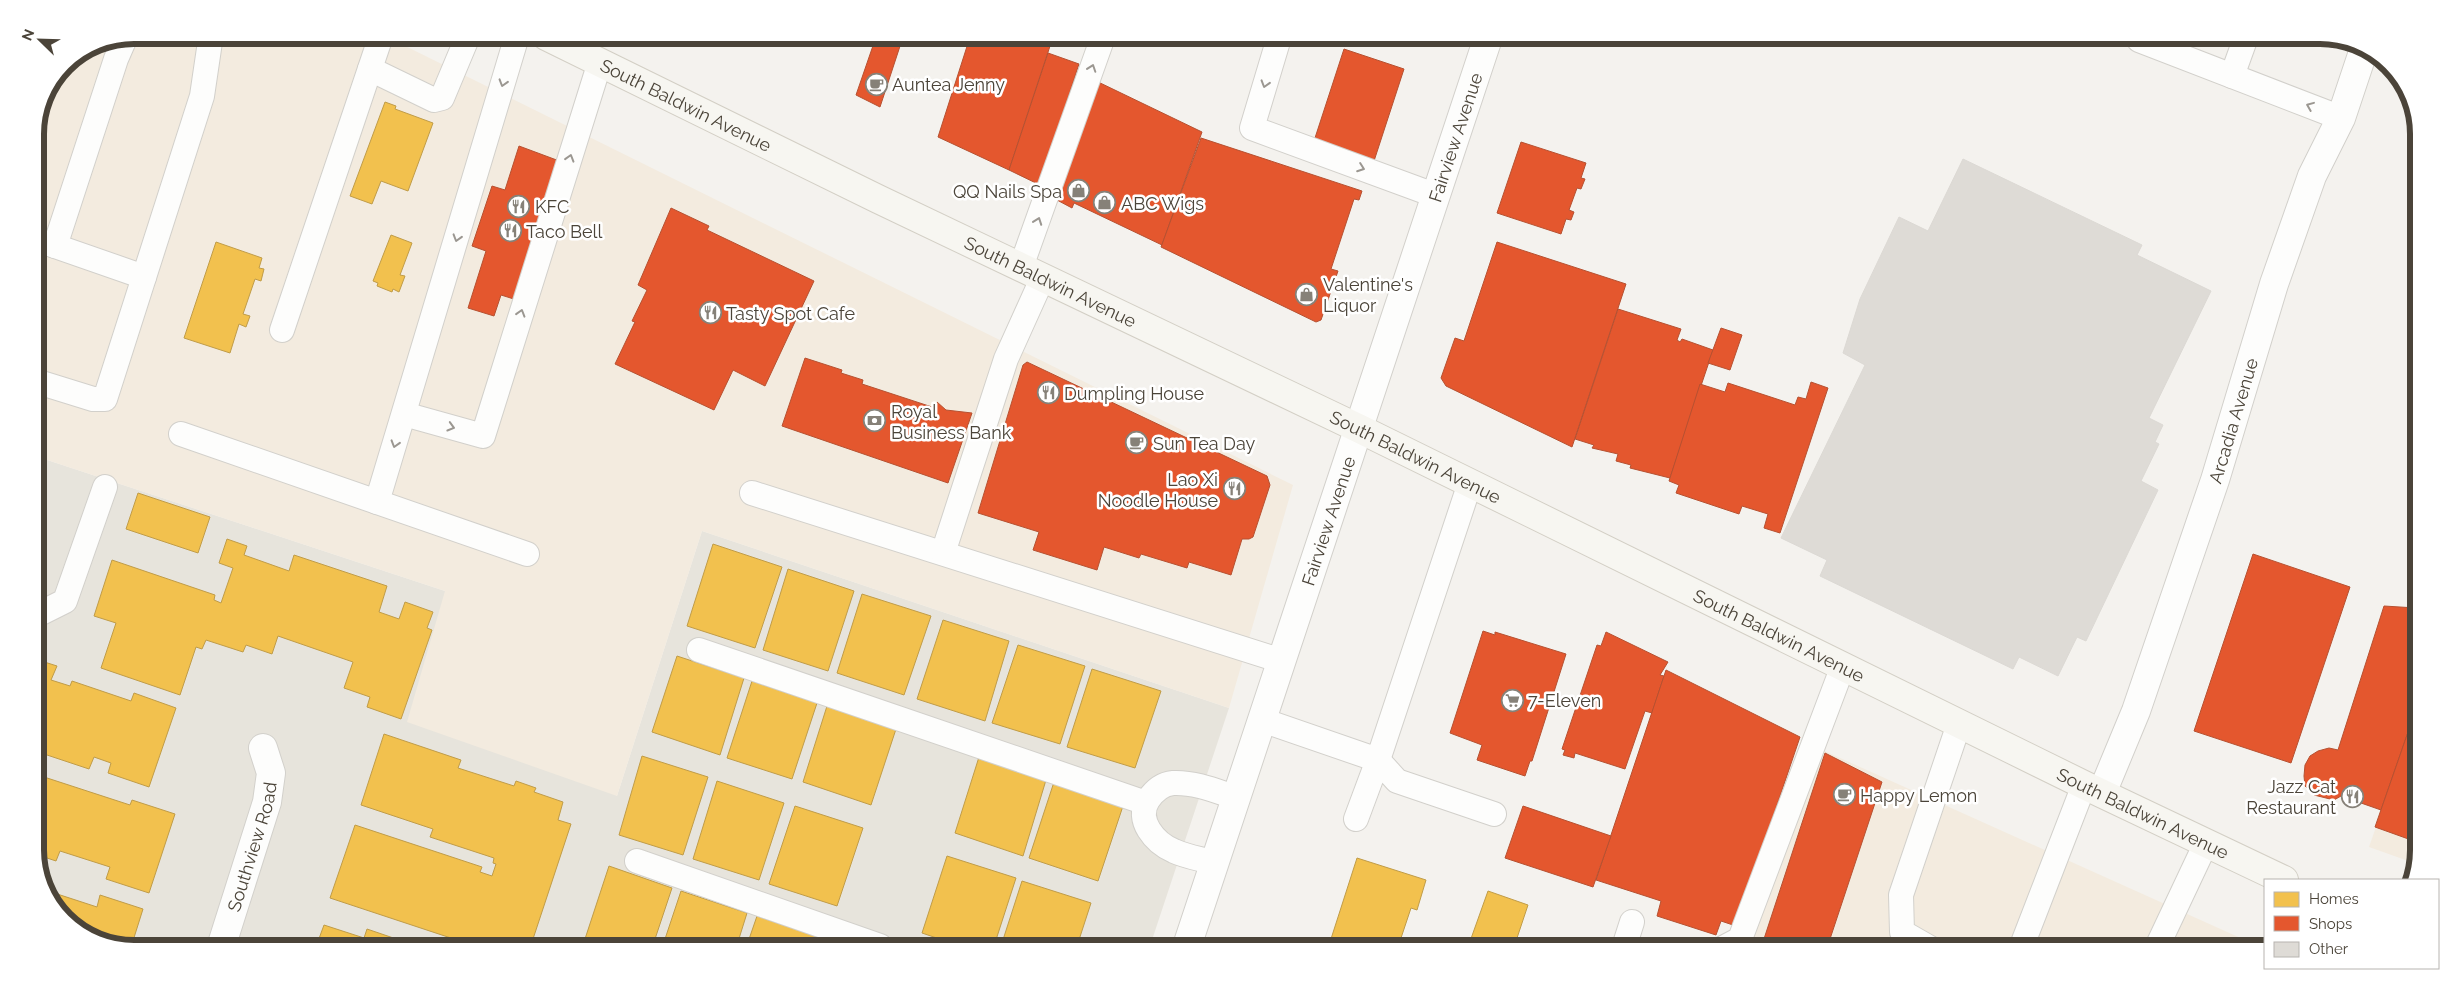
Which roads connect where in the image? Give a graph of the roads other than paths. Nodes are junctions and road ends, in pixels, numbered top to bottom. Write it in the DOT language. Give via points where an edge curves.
graph roads {
  1 [pos="122,44"];
  2 [pos="210,44"];
  3 [pos="378,44"];
  4 [pos="465,44"];
  5 [pos="516,44"];
  6 [pos="563,44"];
  7 [pos="1101,44"];
  8 [pos="1277,44"];
  9 [pos="1486,44"];
  10 [pos="2149,44"];
  11 [pos="2244,44"];
  12 [pos="2362,54"];
  13 [pos="600,62"];
  14 [pos="370,69"];
  15 [pos="2232,76"];
  16 [pos="2341,118"];
  17 [pos="1437,196"];
  18 [pos="45,243"];
  19 [pos="1032,272"];
  20 [pos="144,276"];
  21 [pos="282,330"];
  22 [pos="44,384"];
  23 [pos="404,414"];
  24 [pos="1360,429"];
  25 [pos="180,434"];
  26 [pos="1470,483"];
  27 [pos="106,487"];
  28 [pos="752,493"];
  29 [pos="377,502"];
  30 [pos="943,553"];
  31 [pos="527,554"];
  32 [pos="44,612"];
  33 [pos="699,650"];
  34 [pos="1282,661"];
  35 [pos="1843,666"];
  36 [pos="1262,720"];
  37 [pos="1959,724"];
  38 [pos="263,748"];
  39 [pos="1378,760"];
  40 [pos="2093,789"];
  41 [pos="1237,798"];
  42 [pos="1146,803"];
  43 [pos="1494,814"];
  44 [pos="1356,818"];
  45 [pos="2206,843"];
  46 [pos="637,861"];
  47 [pos="1215,863"];
  48 [pos="2282,879"];
  49 [pos="1632,922"];
  50 [pos="223,940"];
  51 [pos="863,940"];
  52 [pos="1189,940"];
  53 [pos="1626,940"];
  54 [pos="1740,940"];
  55 [pos="1916,940"];
  56 [pos="2025,940"];
  57 [pos="2160,940"];
  1 -- 18 [label="lane"];
  2 -- 20 [label="lane" via="202,96"];
  3 -- 14 [label="lane"];
  4 -- 14 [label="lane" via="442,98 434,100"];
  5 -- 23 [label="lane, one-way"];
  6 -- 13 [label="main road, South Baldwin Avenue"];
  19 -- 7 [label="lane, one-way"];
  8 -- 17 [label="lane, one-way" via="1252,128"];
  9 -- 17 [label="street, Fairview Avenue"];
  10 -- 15 [label="lane"];
  11 -- 15 [label="lane"];
  12 -- 16 [label="street, Arcadia Avenue"];
  13 -- 19 [label="main road, South Baldwin Avenue"];
  23 -- 13 [label="lane, one-way" via="482,436"];
  14 -- 21 [label="lane"];
  16 -- 15 [label="lane, one-way"];
  16 -- 40 [label="street, Arcadia Avenue" via="2312,176 2274,284 2215,480 2136,710"];
  17 -- 24 [label="street, Fairview Avenue"];
  18 -- 20 [label="lane"];
  19 -- 24 [label="main road, South Baldwin Avenue"];
  19 -- 30 [label="lane"];
  20 -- 22 [label="lane" via="105,399 93,399"];
  23 -- 29 [label="lane, one-way"];
  24 -- 26 [label="main road, South Baldwin Avenue"];
  24 -- 34 [label="street, Fairview Avenue"];
  25 -- 29 [label="lane"];
  26 -- 35 [label="main road, South Baldwin Avenue"];
  26 -- 39 [label="lane"];
  27 -- 32 [label="lane" via="65,601"];
  28 -- 30 [label="lane"];
  29 -- 31 [label="lane"];
  30 -- 34 [label="lane"];
  33 -- 42 [label="lane"];
  34 -- 36 [label="street, Fairview Avenue"];
  35 -- 37 [label="main road, South Baldwin Avenue"];
  35 -- 54 [label="lane"];
  36 -- 39 [label="lane"];
  36 -- 41 [label="street, Fairview Avenue"];
  37 -- 40 [label="main road, South Baldwin Avenue"];
  37 -- 55 [label="lane" via="1901,895 1902,932"];
  38 -- 50 [label="street, Southview Road" via="271,773 267,802"];
  39 -- 43 [label="lane" via="1397,781"];
  39 -- 44 [label="lane"];
  40 -- 45 [label="main road, South Baldwin Avenue"];
  40 -- 56 [label="lane"];
  41 -- 42 [label="lane" via="1195,785 1172,783 1155,791"];
  41 -- 47 [label="street, Fairview Avenue"];
  42 -- 47 [label="lane" via="1144,816 1148,830 1161,842 1173,851"];
  45 -- 48 [label="main road, South Baldwin Avenue"];
  45 -- 57 [label="lane"];
  46 -- 51 [label="lane"];
  47 -- 52 [label="street, Fairview Avenue"];
  49 -- 53 [label="lane"];
}
